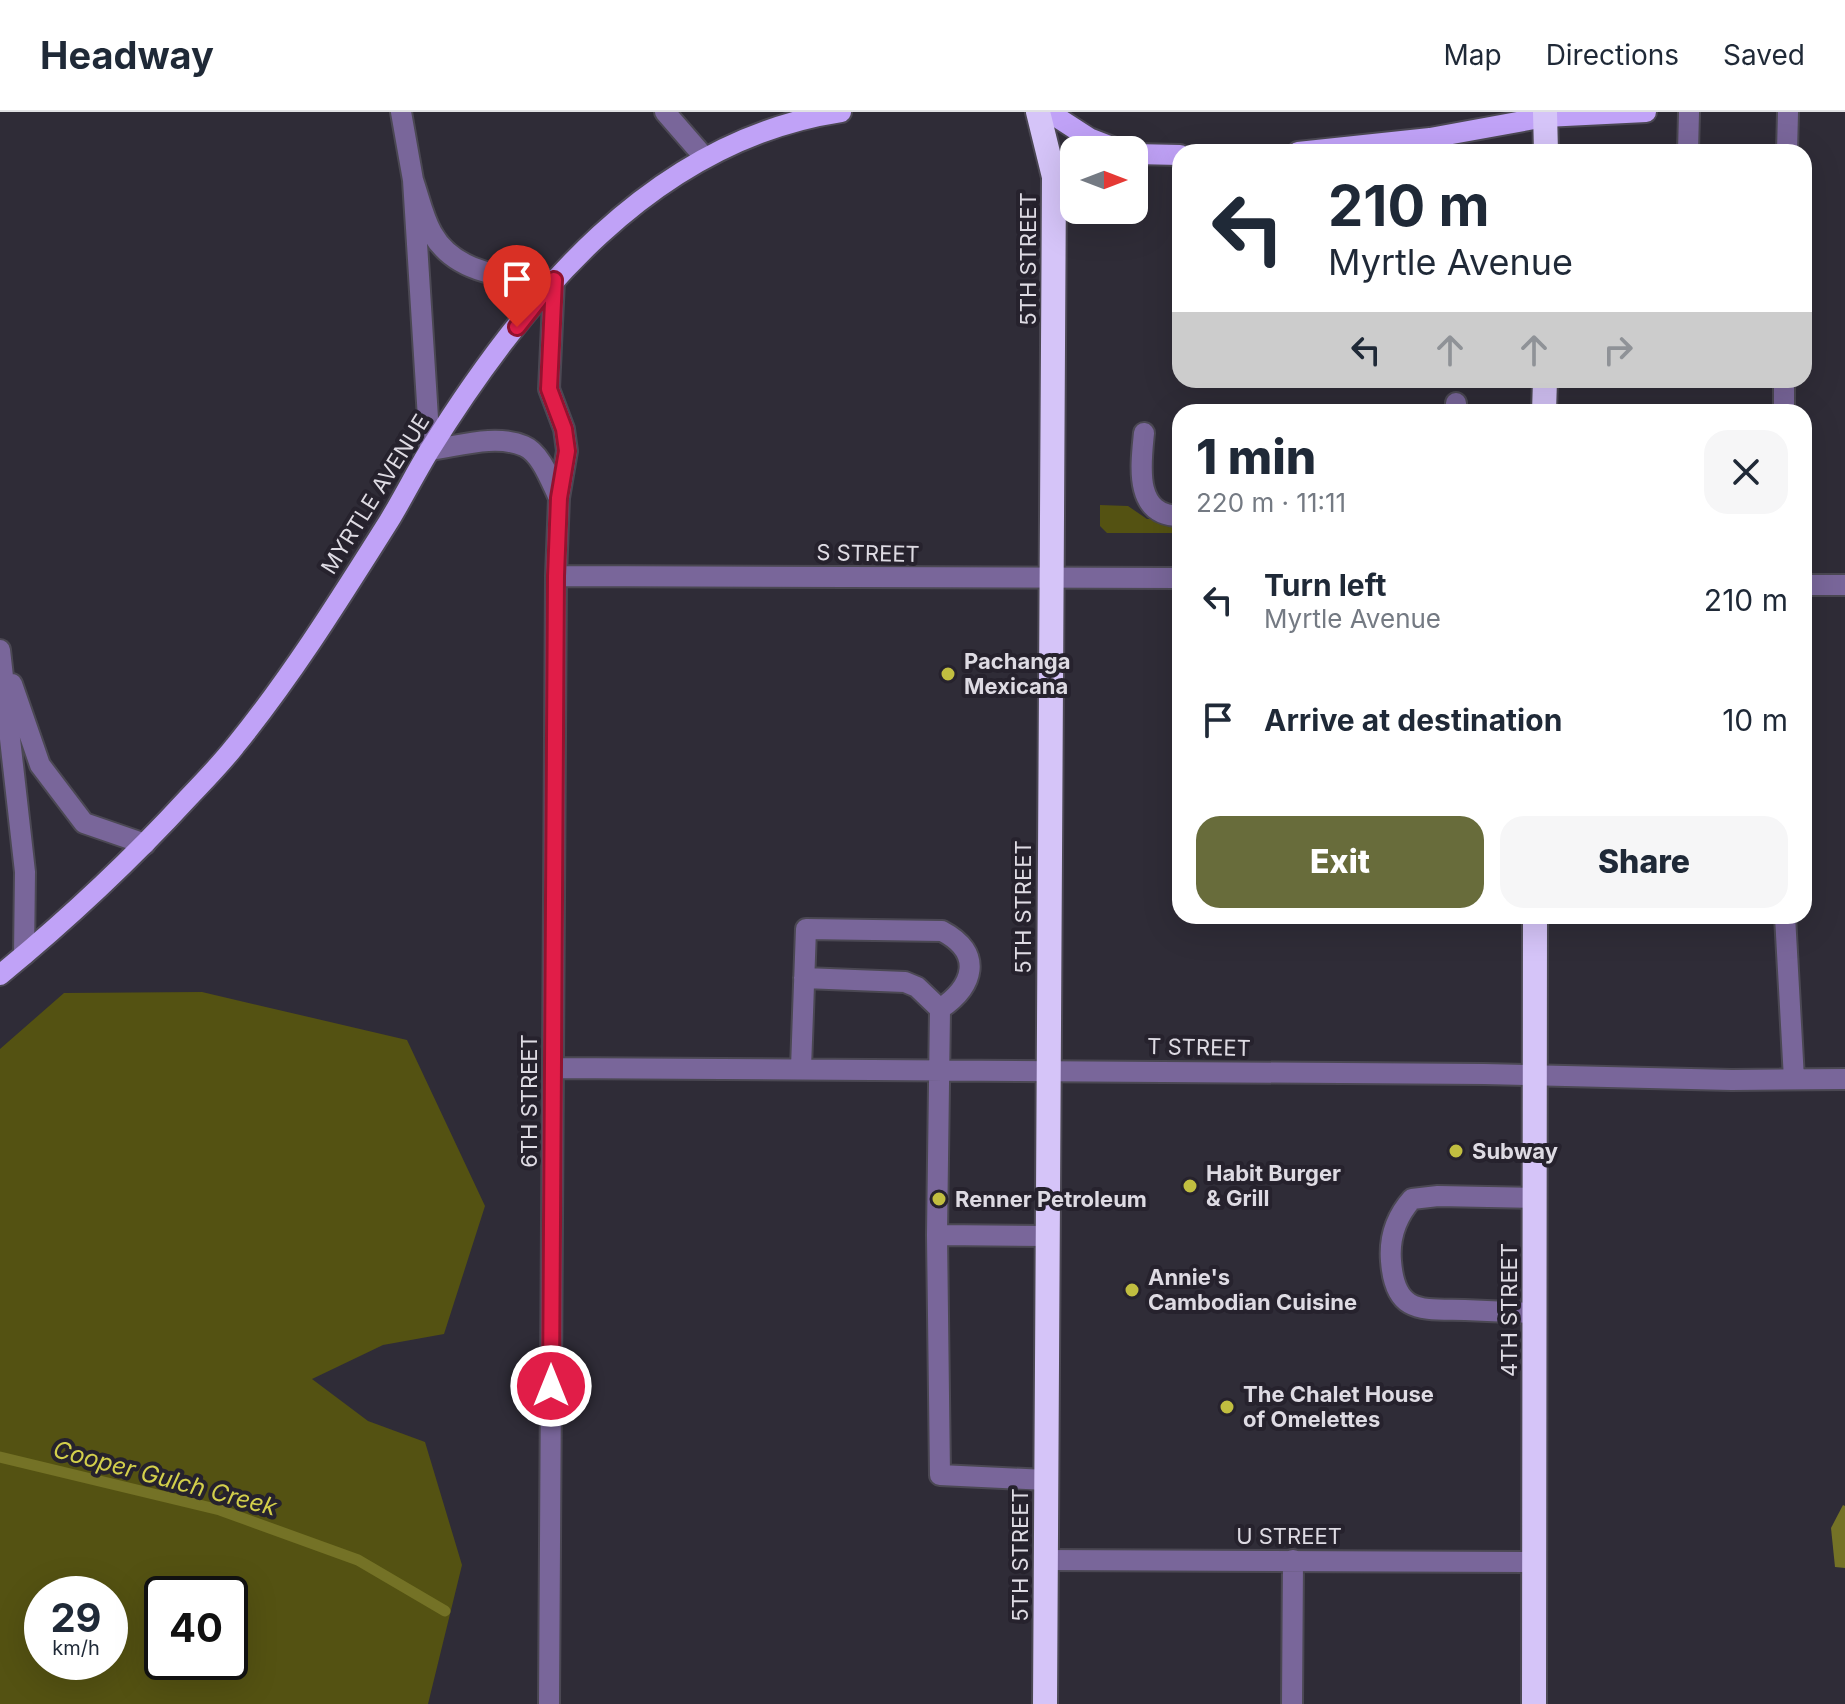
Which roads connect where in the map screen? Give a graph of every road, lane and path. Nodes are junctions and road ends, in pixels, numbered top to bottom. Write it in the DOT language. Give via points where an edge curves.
graph roads {
  1 [pos="401,112"];
  2 [pos="665,112"];
  3 [pos="841,112"];
  4 [pos="1038,112"];
  5 [pos="1049,112"];
  6 [pos="1646,112"];
  7 [pos="1689,112"];
  8 [pos="1788,112"];
  9 [pos="1545,114"];
  10 [pos="1086,136"];
  11 [pos="1377,144"];
  12 [pos="1546,144"];
  13 [pos="1688,144"];
  14 [pos="1787,144"];
  15 [pos="1148,154"];
  16 [pos="1172,155"];
  17 [pos="705,158"];
  18 [pos="413,180"];
  19 [pos="554,280"];
  20 [pos="1144,433"];
  21 [pos="430,450"];
  22 [pos="559,498"];
  23 [pos="1172,516"];
  24 [pos="556,576"];
  25 [pos="1050,578"];
  26 [pos="1172,578"];
  27 [pos="1812,585"];
  28 [pos="1845,585"];
  29 [pos="0,650"];
  30 [pos="145,844"];
  31 [pos="1535,924"];
  32 [pos="1785,924"];
  33 [pos="24,955"];
  34 [pos="0,975"];
  35 [pos="804,978"];
  36 [pos="940,1009"];
  37 [pos="553,1068"];
  38 [pos="801,1068"];
  39 [pos="938,1069"];
  40 [pos="1048,1070"];
  41 [pos="1535,1076"];
  42 [pos="1794,1079"];
  43 [pos="1845,1079"];
  44 [pos="1534,1198"];
  45 [pos="937,1235"];
  46 [pos="1048,1236"];
  47 [pos="1534,1313"];
  48 [pos="1046,1480"];
  49 [pos="1045,1560"];
  50 [pos="1293,1560"];
  51 [pos="1534,1562"];
  52 [pos="549,1704"];
  53 [pos="1045,1704"];
  54 [pos="1292,1704"];
  55 [pos="1534,1704"];
  1 -- 18 [label="street"];
  2 -- 17 [label="street"];
  3 -- 17 [label="main road, MYRTLE AVENUE" via="761,132"];
  4 -- 25 [label="highway, 5TH STREET" via="1054,177"];
  5 -- 10 [label="main road"];
  6 -- 9 [label="main road"];
  7 -- 13 [label="street"];
  8 -- 14 [label="street"];
  9 -- 11 [label="main road"];
  9 -- 12 [label="highway"];
  15 -- 16 [label="main road"];
  17 -- 19 [label="main road, MYRTLE AVENUE" via="609,224"];
  18 -- 19 [label="street" via="443,249 491,275"];
  18 -- 21 [label="street"];
  19 -- 21 [label="main road, MYRTLE AVENUE" via="485,366"];
  19 -- 22 [label="street, 6TH STREET" via="549,389 567,451"];
  20 -- 23 [label="street" via="1140,478 1154,507"];
  21 -- 22 [label="street, 6TH STREET" via="491,441 526,446"];
  21 -- 30 [label="main road, MYRTLE AVENUE" via="322,623 235,747"];
  22 -- 24 [label="street, 6TH STREET"];
  24 -- 25 [label="street, S STREET"];
  24 -- 37 [label="street, 6TH STREET"];
  25 -- 26 [label="street, S STREET"];
  25 -- 40 [label="highway, 5TH STREET"];
  27 -- 28 [label="street"];
  29 -- 30 [label="street" via="40,765 84,823"];
  29 -- 33 [label="street" via="25,872"];
  30 -- 33 [label="main road, MYRTLE AVENUE"];
  31 -- 41 [label="highway, 4TH STREET"];
  32 -- 42 [label="street"];
  33 -- 34 [label="main road, MYRTLE AVENUE"];
  35 -- 36 [label="street" via="905,982"];
  35 -- 36 [label="street" via="806,929 942,931 958,939 971,966 956,998"];
  35 -- 38 [label="street"];
  36 -- 39 [label="street"];
  37 -- 38 [label="street, T STREET"];
  37 -- 52 [label="street, 6TH STREET"];
  38 -- 39 [label="street, T STREET"];
  39 -- 40 [label="street, T STREET"];
  39 -- 45 [label="street"];
  40 -- 41 [label="street, T STREET"];
  40 -- 46 [label="highway, 5TH STREET"];
  41 -- 42 [label="street, T STREET"];
  41 -- 44 [label="highway, 4TH STREET"];
  42 -- 43 [label="street, T STREET"];
  44 -- 47 [label="highway, 4TH STREET"];
  44 -- 47 [label="street" via="1412,1199 1399,1213 1390,1256 1399,1295 1419,1309"];
  45 -- 46 [label="street"];
  45 -- 48 [label="street" via="940,1475"];
  46 -- 48 [label="highway, 5TH STREET"];
  47 -- 51 [label="highway, 4TH STREET"];
  48 -- 49 [label="highway, 5TH STREET"];
  49 -- 50 [label="street, U STREET"];
  49 -- 53 [label="highway, 5TH STREET"];
  50 -- 51 [label="street, U STREET"];
  50 -- 54 [label="street"];
  51 -- 55 [label="highway, 4TH STREET"];
}
